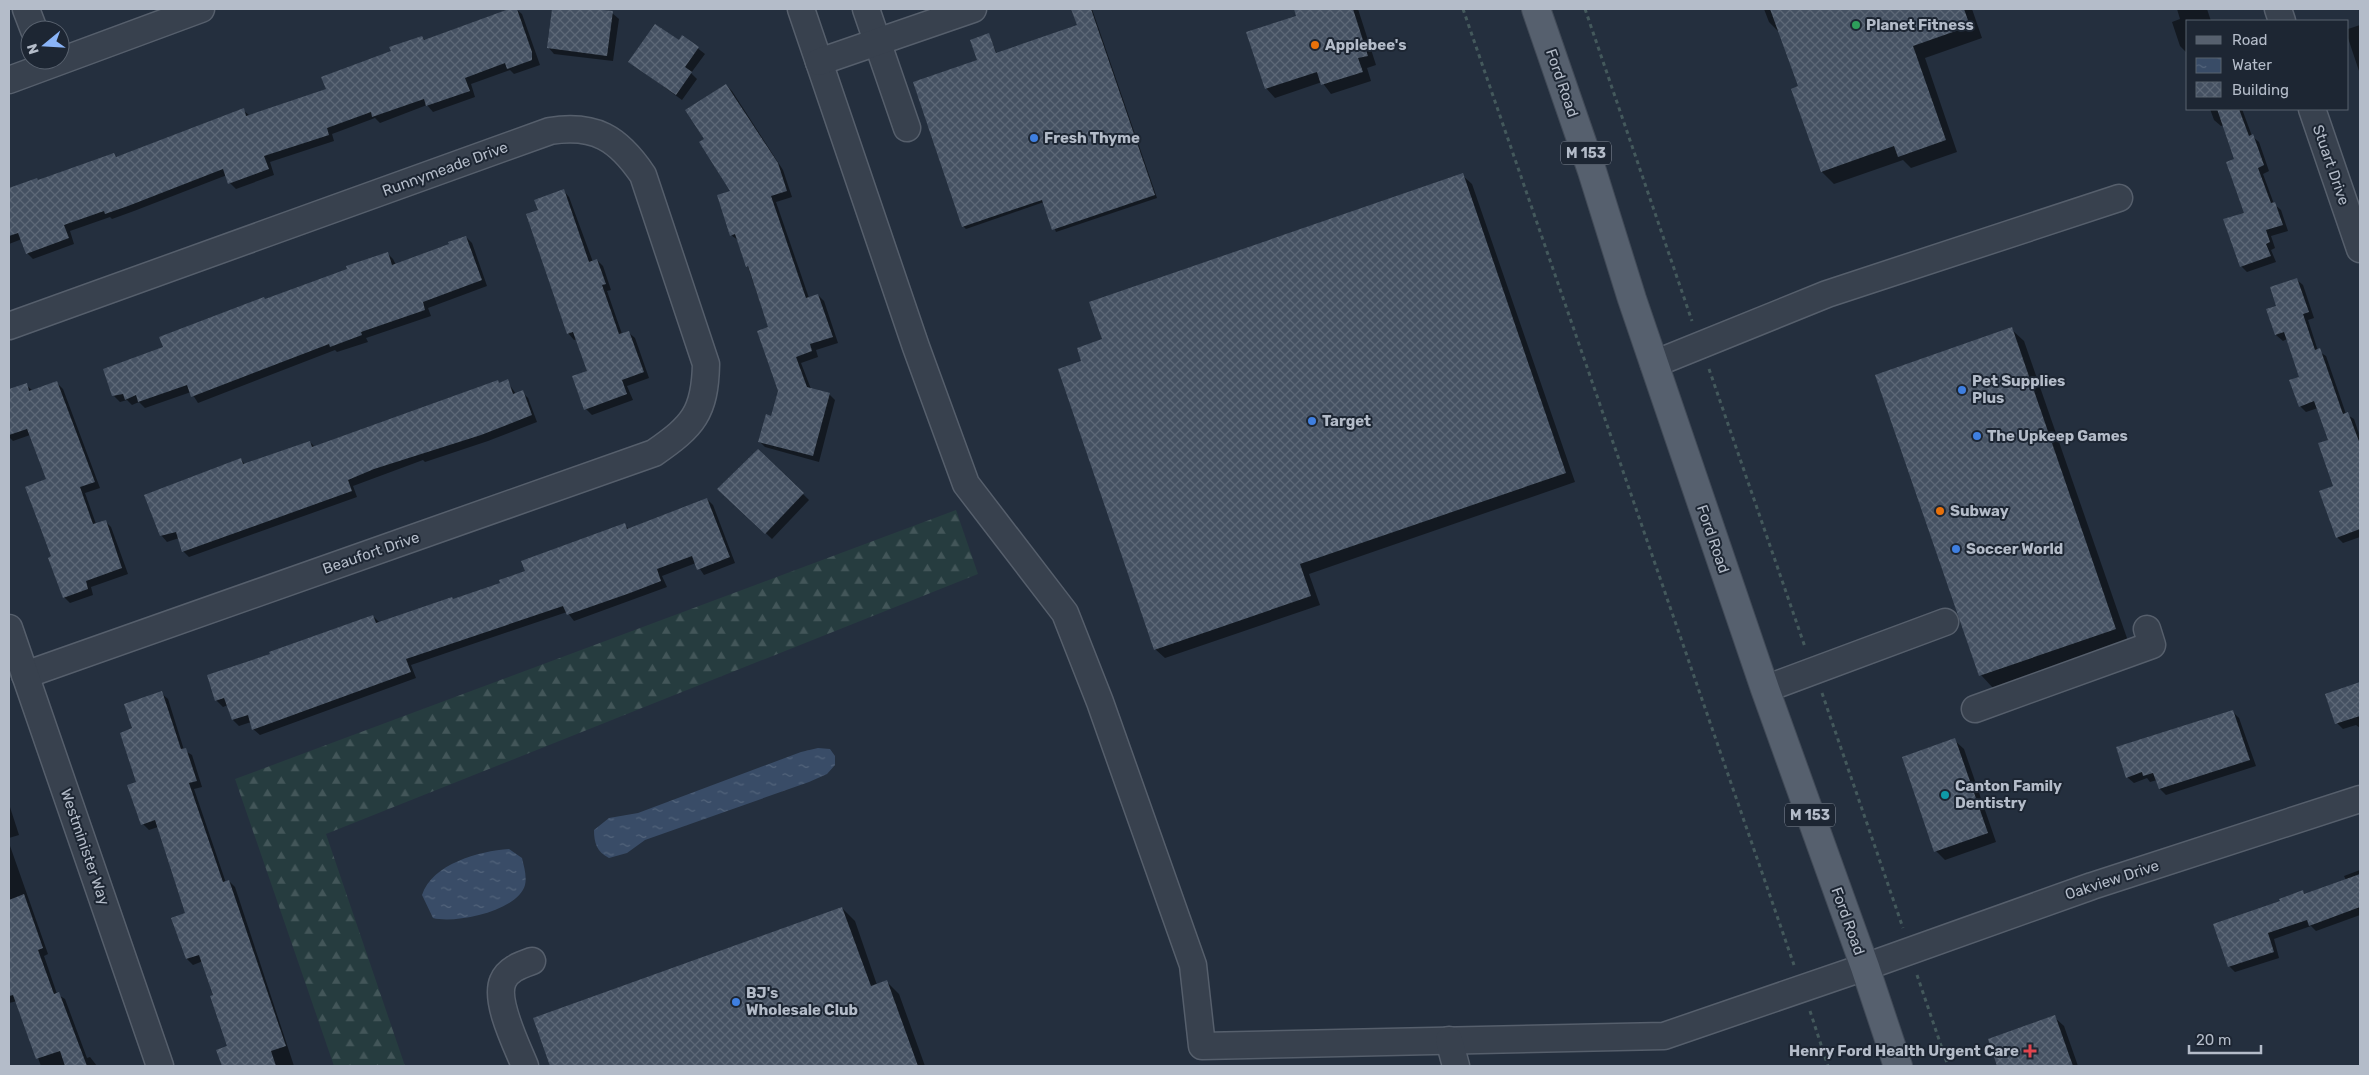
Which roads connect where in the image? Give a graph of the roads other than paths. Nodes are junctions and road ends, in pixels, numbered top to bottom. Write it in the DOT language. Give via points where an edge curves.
graph roads {
  1 [pos="201,9"];
  2 [pos="801,9"];
  3 [pos="866,9"];
  4 [pos="973,9"];
  5 [pos="1536,9"];
  6 [pos="877,42"];
  7 [pos="70,54"];
  8 [pos="820,62"];
  9 [pos="30,70"];
  10 [pos="9,80"];
  11 [pos="2312,110"];
  12 [pos="907,128"];
  13 [pos="2119,198"];
  14 [pos="2360,250"];
  15 [pos="9,326"];
  16 [pos="1654,364"];
  17 [pos="701,406"];
  18 [pos="1945,622"];
  19 [pos="9,628"];
  20 [pos="2147,629"];
  21 [pos="25,675"];
  22 [pos="1765,690"];
  23 [pos="1975,710"];
  24 [pos="2360,799"];
  25 [pos="532,961"];
  26 [pos="1865,967"];
  27 [pos="1449,1040"];
  28 [pos="1202,1056"];
  29 [pos="160,1066"];
  30 [pos="524,1066"];
  31 [pos="1456,1066"];
  32 [pos="1898,1066"];
  1 -- 7 [label="street"];
  2 -- 8 [label="street"];
  3 -- 6 [label="street"];
  4 -- 6 [label="street"];
  5 -- 16 [label="main road, Ford Road / M 153"];
  6 -- 8 [label="street"];
  6 -- 12 [label="street"];
  8 -- 28 [label="street" via="966,484 1065,612 1100,702 1193,964"];
  9 -- 10 [label="street"];
  11 -- 14 [label="street, Stuart Drive"];
  13 -- 16 [label="street" via="1827,294"];
  15 -- 17 [label="street, Runnymeade Drive" via="550,132 578,129 606,137 618,145 642,175 704,354 706,388"];
  16 -- 22 [label="main road, Ford Road / M 153"];
  17 -- 21 [label="street, Beaufort Drive" via="691,423 654,453"];
  18 -- 22 [label="street"];
  19 -- 21 [label="street, Westminister Way"];
  20 -- 23 [label="street" via="2152,645"];
  21 -- 29 [label="street, Westminister Way"];
  22 -- 26 [label="main road, Ford Road / M 153"];
  24 -- 26 [label="street, Oakview Drive" via="2092,886"];
  25 -- 30 [label="street" via="514,968 503,981 501,999"];
  26 -- 27 [label="street, Oakview Drive" via="1664,1036"];
  26 -- 32 [label="main road, Ford Road / M 153"];
  27 -- 28 [label="street, Oakview Drive"];
  27 -- 31 [label="street"];
}
